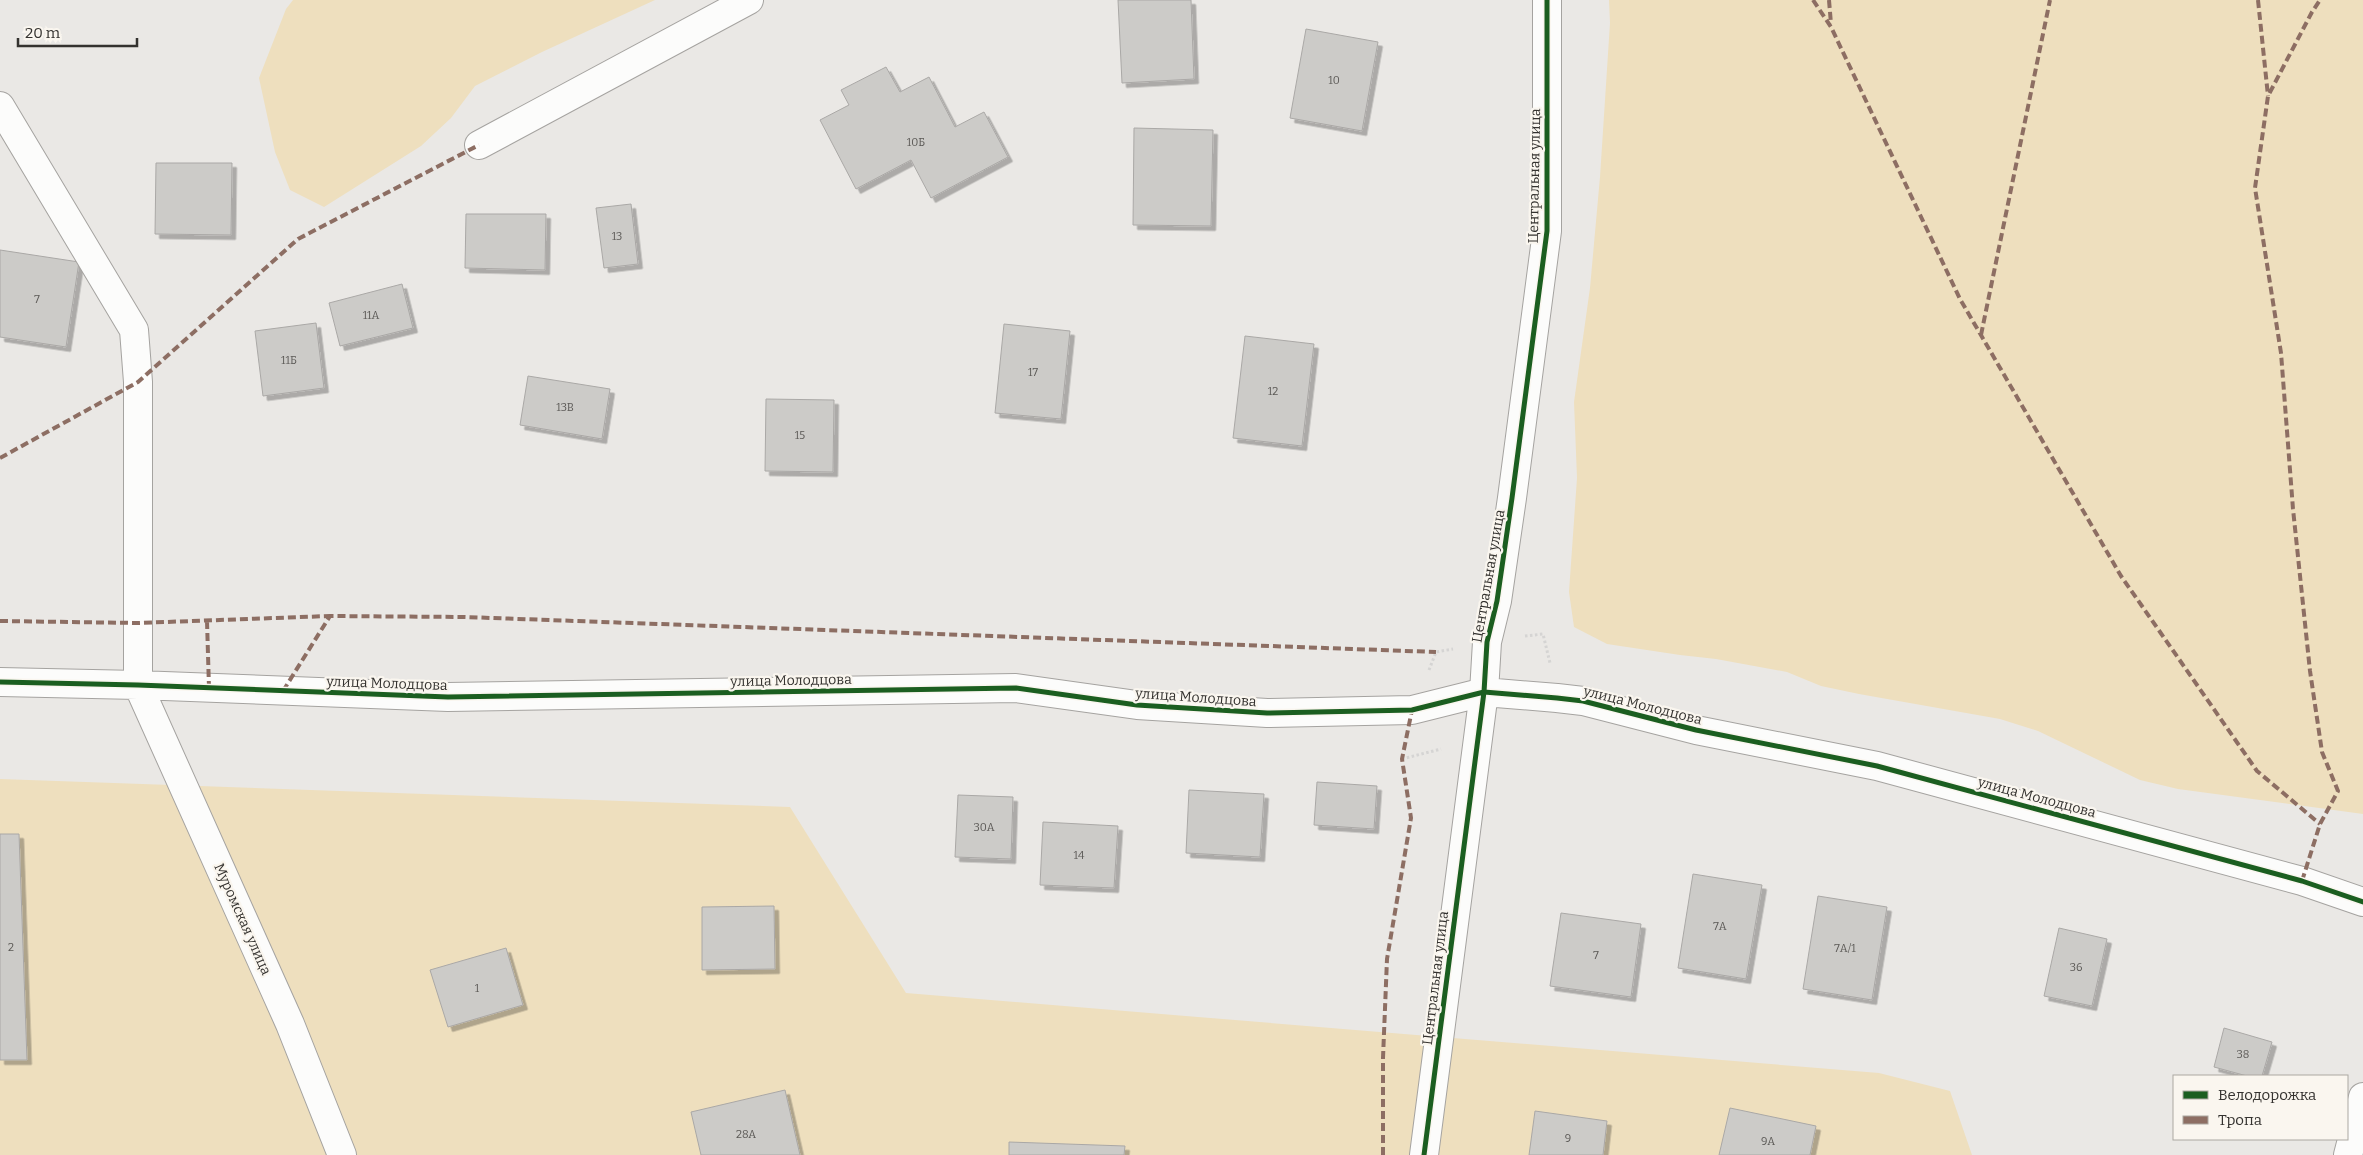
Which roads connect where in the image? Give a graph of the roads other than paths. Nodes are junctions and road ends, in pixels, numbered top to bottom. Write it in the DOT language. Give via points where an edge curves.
graph roads {
  1 [pos="749,0"];
  2 [pos="1547,0"];
  3 [pos="0,106"];
  4 [pos="479,145"];
  5 [pos="0,682"];
  6 [pos="138,685"];
  7 [pos="1484,692"];
  8 [pos="2363,902"];
  9 [pos="2363,1097"];
  10 [pos="342,1155"];
  11 [pos="1424,1155"];
  12 [pos="2348,1155"];
  1 -- 4 [label="street"];
  2 -- 7 [label="street, Центральная улица" via="1546,231 1512,498 1497,601 1487,642"];
  3 -- 6 [label="street" via="134,330 138,382"];
  5 -- 6 [label="street, улица Молодцова"];
  6 -- 7 [label="street, улица Молодцова" via="448,696 1016,688 1137,705 1267,713 1412,710"];
  6 -- 10 [label="street, Муромская улица" via="290,1024"];
  7 -- 8 [label="street, улица Молодцова" via="1583,701 1696,730 1878,766 2302,881"];
  7 -- 11 [label="street, Центральная улица"];
  9 -- 12 [label="street"];
}
